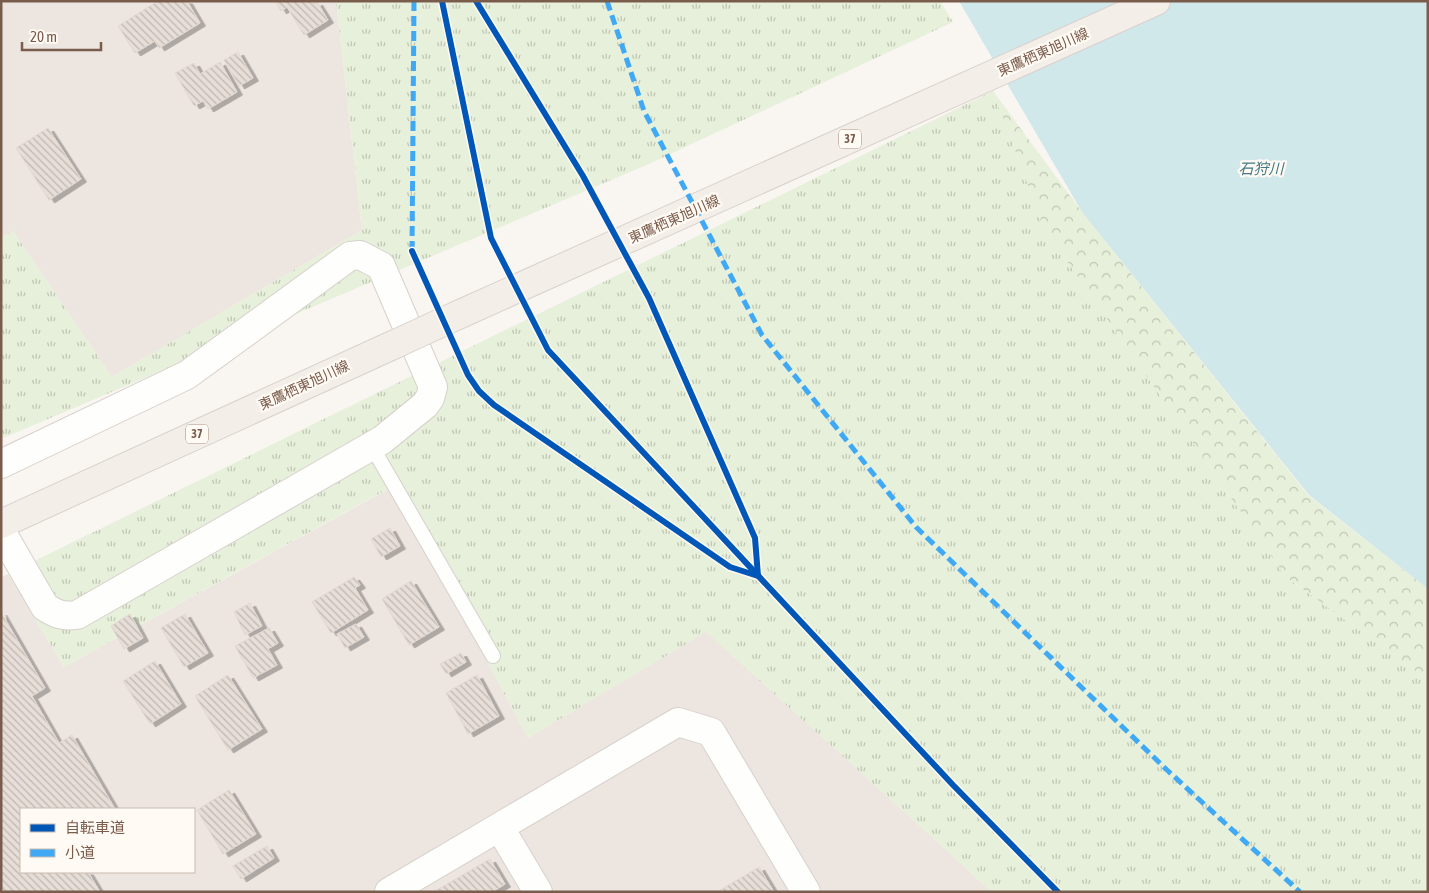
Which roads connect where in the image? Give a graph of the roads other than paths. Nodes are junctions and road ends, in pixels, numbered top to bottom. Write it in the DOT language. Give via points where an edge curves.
graph roads {
  1 [pos="1156,1"];
  2 [pos="371,445"];
  3 [pos="1,464"];
  4 [pos="1,524"];
  5 [pos="1,530"];
  6 [pos="493,656"];
  7 [pos="500,828"];
  8 [pos="389,892"];
  9 [pos="538,892"];
  10 [pos="806,892"];
  1 -- 4 [label="main road, 東鷹栖東旭川線 / 37, bridge"];
  2 -- 3 [label="street" via="382,440 425,405 433,387 381,266 360,255 342,261 187,375"];
  2 -- 5 [label="street" via="77,615 56,614 45,607"];
  2 -- 6 [label="lane"];
  7 -- 8 [label="street"];
  7 -- 9 [label="street"];
  7 -- 10 [label="street" via="678,722 710,732"];
}
